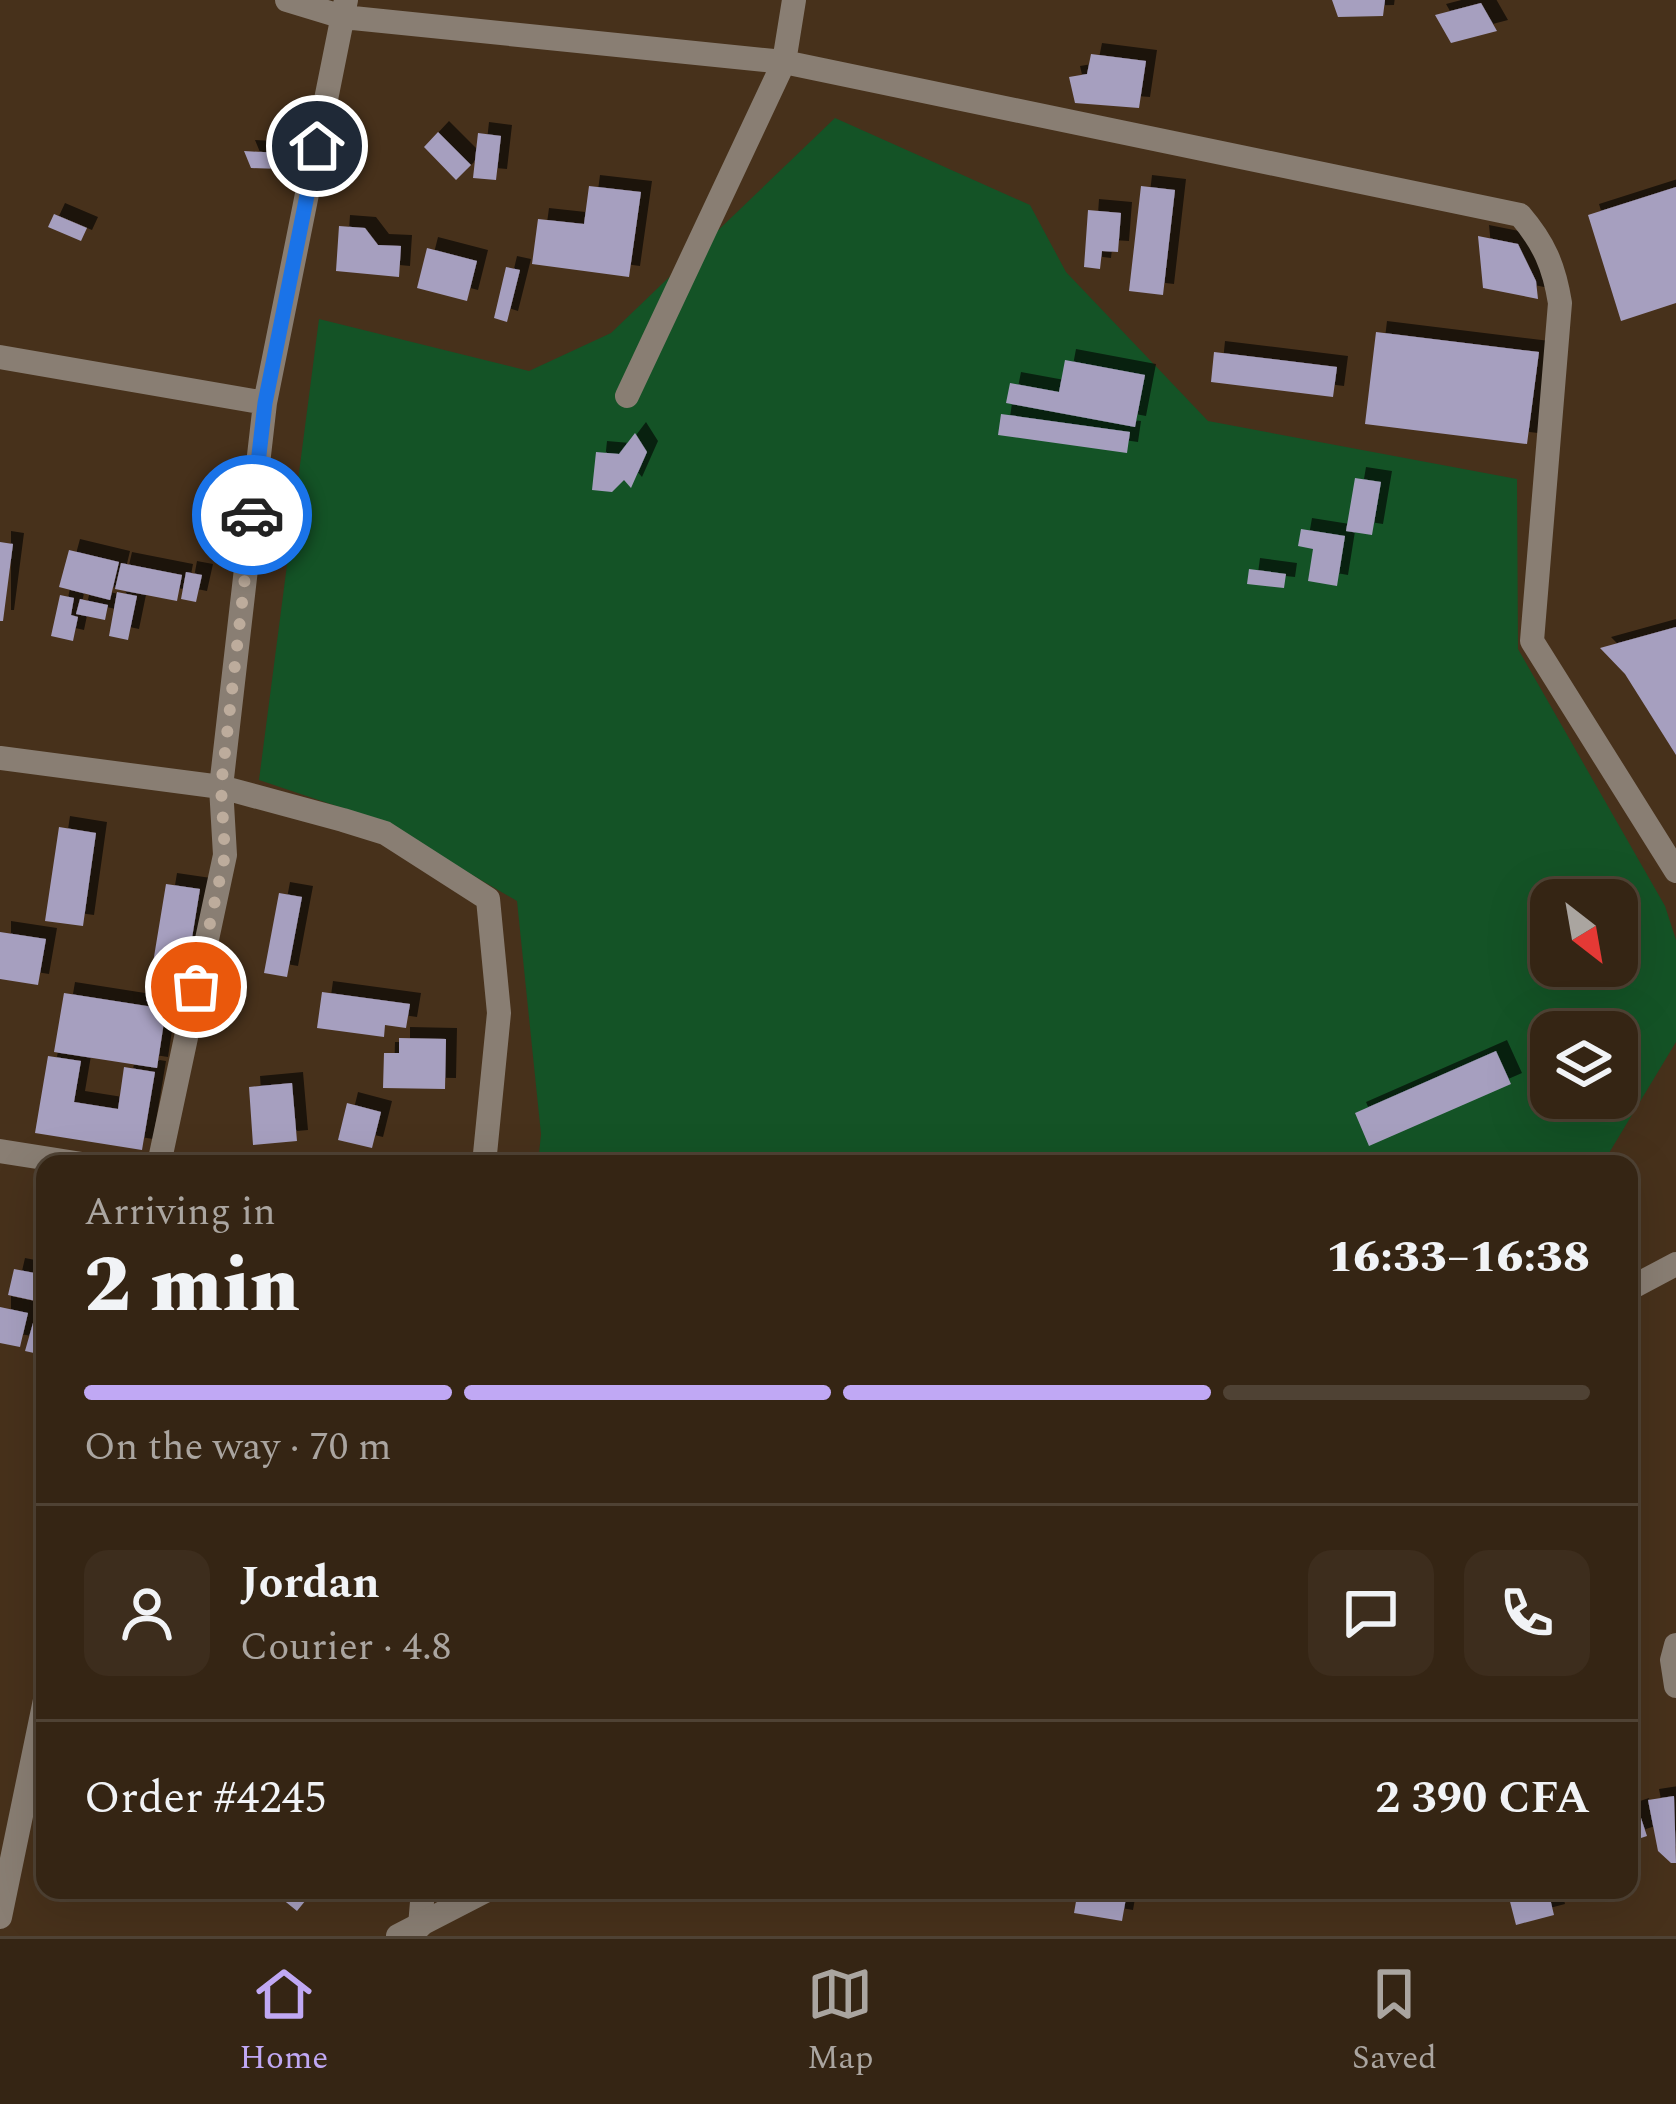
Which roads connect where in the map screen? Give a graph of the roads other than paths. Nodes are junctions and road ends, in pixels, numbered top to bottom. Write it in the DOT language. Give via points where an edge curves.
graph roads {
  1 [pos="287,0"];
  2 [pos="794,0"];
  3 [pos="345,8"];
  4 [pos="784,62"];
  5 [pos="0,357"];
  6 [pos="627,396"];
  7 [pos="265,403"];
  8 [pos="0,758"];
  9 [pos="221,787"];
  10 [pos="1672,856"];
  11 [pos="0,1151"];
  12 [pos="161,1155"];
  13 [pos="485,1155"];
  14 [pos="36,1157"];
  15 [pos="1676,1264"];
  16 [pos="1638,1283"];
  17 [pos="1676,1645"];
  18 [pos="1676,1686"];
  19 [pos="36,1743"];
  20 [pos="420,1899"];
  21 [pos="471,1899"];
  22 [pos="0,1917"];
  23 [pos="412,1932"];
  1 -- 3 [label="street"];
  2 -- 4 [label="street"];
  3 -- 4 [label="street"];
  3 -- 7 [label="street"];
  4 -- 6 [label="street"];
  4 -- 10 [label="street" via="1520,215 1542,241 1560,303 1532,641"];
  5 -- 7 [label="street"];
  7 -- 9 [label="street"];
  8 -- 9 [label="street"];
  9 -- 12 [label="street" via="225,855"];
  9 -- 13 [label="street" via="385,833 488,899 499,1013"];
  11 -- 14 [label="street"];
  15 -- 16 [label="street"];
  17 -- 18 [label="street"];
  19 -- 22 [label="street"];
  20 -- 23 [label="street"];
  21 -- 23 [label="street"];
}
